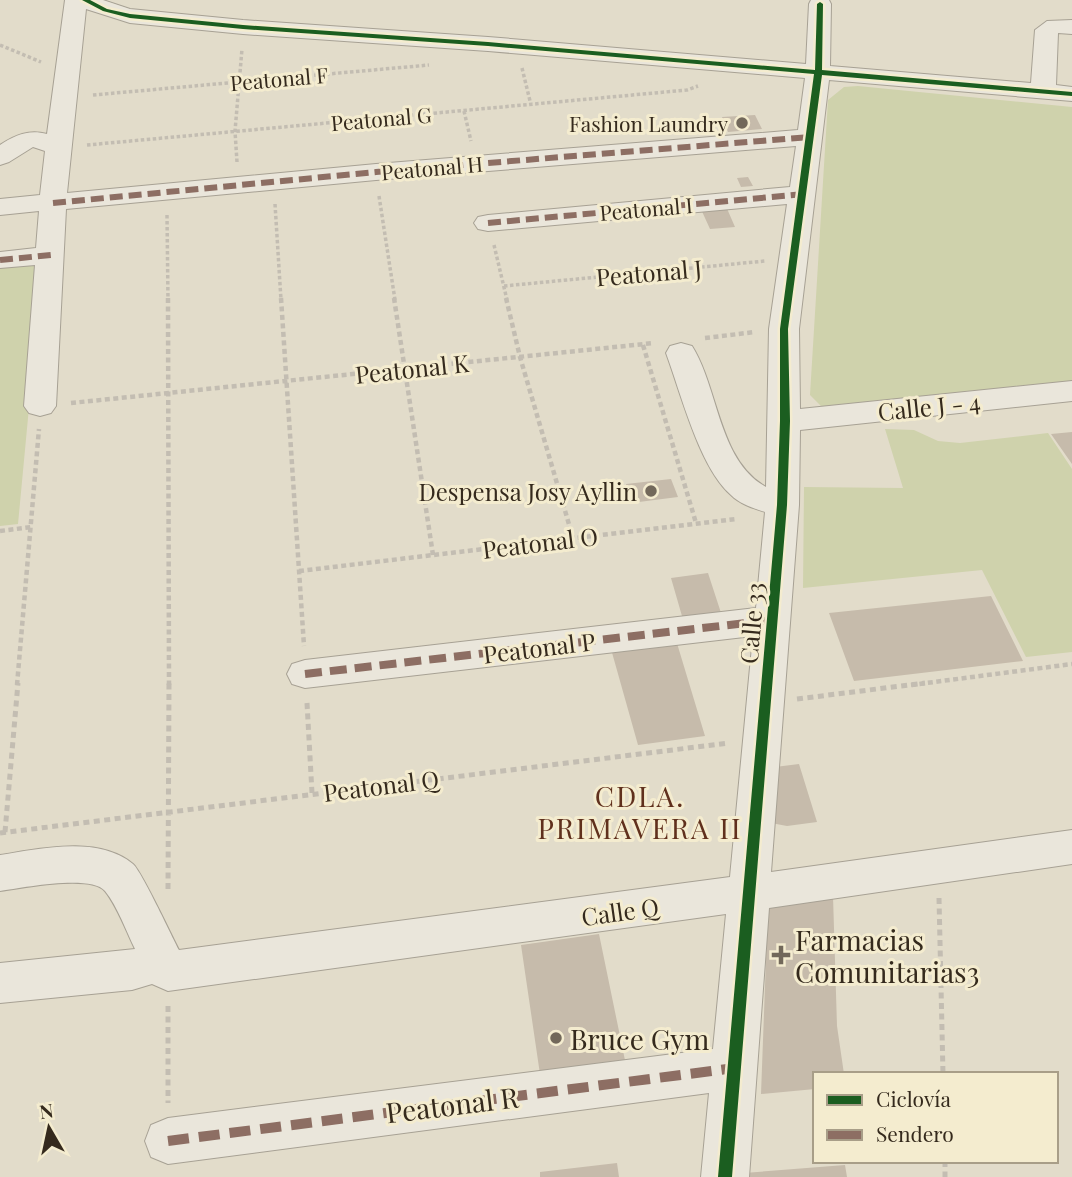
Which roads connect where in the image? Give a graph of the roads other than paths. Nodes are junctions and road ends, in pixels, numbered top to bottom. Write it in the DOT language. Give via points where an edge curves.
graph roads {
  1 [pos="76,0"];
  2 [pos="85,0"];
  3 [pos="236,0"];
  4 [pos="820,4"];
  5 [pos="218,24"];
  6 [pos="1072,27"];
  7 [pos="818,74"];
  8 [pos="1043,92"];
  9 [pos="1072,94"];
  10 [pos="810,137"];
  11 [pos="49,143"];
  12 [pos="0,158"];
  13 [pos="804,194"];
  14 [pos="53,203"];
  15 [pos="0,207"];
  16 [pos="488,223"];
  17 [pos="51,255"];
  18 [pos="0,260"];
  19 [pos="677,345"];
  20 [pos="1072,391"];
  21 [pos="40,406"];
  22 [pos="785,421"];
  23 [pos="781,509"];
  24 [pos="772,620"];
  25 [pos="305,674"];
  26 [pos="1072,847"];
  27 [pos="0,873"];
  28 [pos="749,893"];
  29 [pos="165,966"];
  30 [pos="0,983"];
  31 [pos="735,1068"];
  32 [pos="169,1141"];
  33 [pos="726,1177"];
  1 -- 11 [label="street" via="64,98"];
  2 -- 5 [label="street" via="130,16"];
  3 -- 5 [label="street"];
  4 -- 7 [label="street, Calle 33"];
  5 -- 7 [label="street"];
  6 -- 8 [label="street" via="1047,30"];
  7 -- 8 [label="street"];
  7 -- 10 [label="street, Calle 33"];
  8 -- 9 [label="street"];
  10 -- 13 [label="street, Calle 33"];
  10 -- 14 [label="street, Peatonal H"];
  11 -- 12 [label="street" via="24,140"];
  11 -- 14 [label="street"];
  13 -- 16 [label="street, Peatonal I"];
  13 -- 22 [label="street, Calle 33" via="784,329"];
  14 -- 15 [label="street, Peatonal H"];
  14 -- 17 [label="street"];
  17 -- 18 [label="street"];
  17 -- 21 [label="street"];
  19 -- 23 [label="street" via="727,470 741,486"];
  20 -- 22 [label="street, Calle J - 4"];
  22 -- 23 [label="street, Calle 33"];
  23 -- 24 [label="street, Calle 33"];
  24 -- 25 [label="street, Peatonal P"];
  24 -- 28 [label="street, Calle 33"];
  26 -- 28 [label="street, Calle Q"];
  27 -- 29 [label="street" via="48,866 97,866 119,877"];
  28 -- 29 [label="street, Calle Q"];
  28 -- 31 [label="street, Calle 33"];
  29 -- 30 [label="street, Calle Q"];
  31 -- 32 [label="street, Peatonal R"];
  31 -- 33 [label="street, Calle 33"];
}
